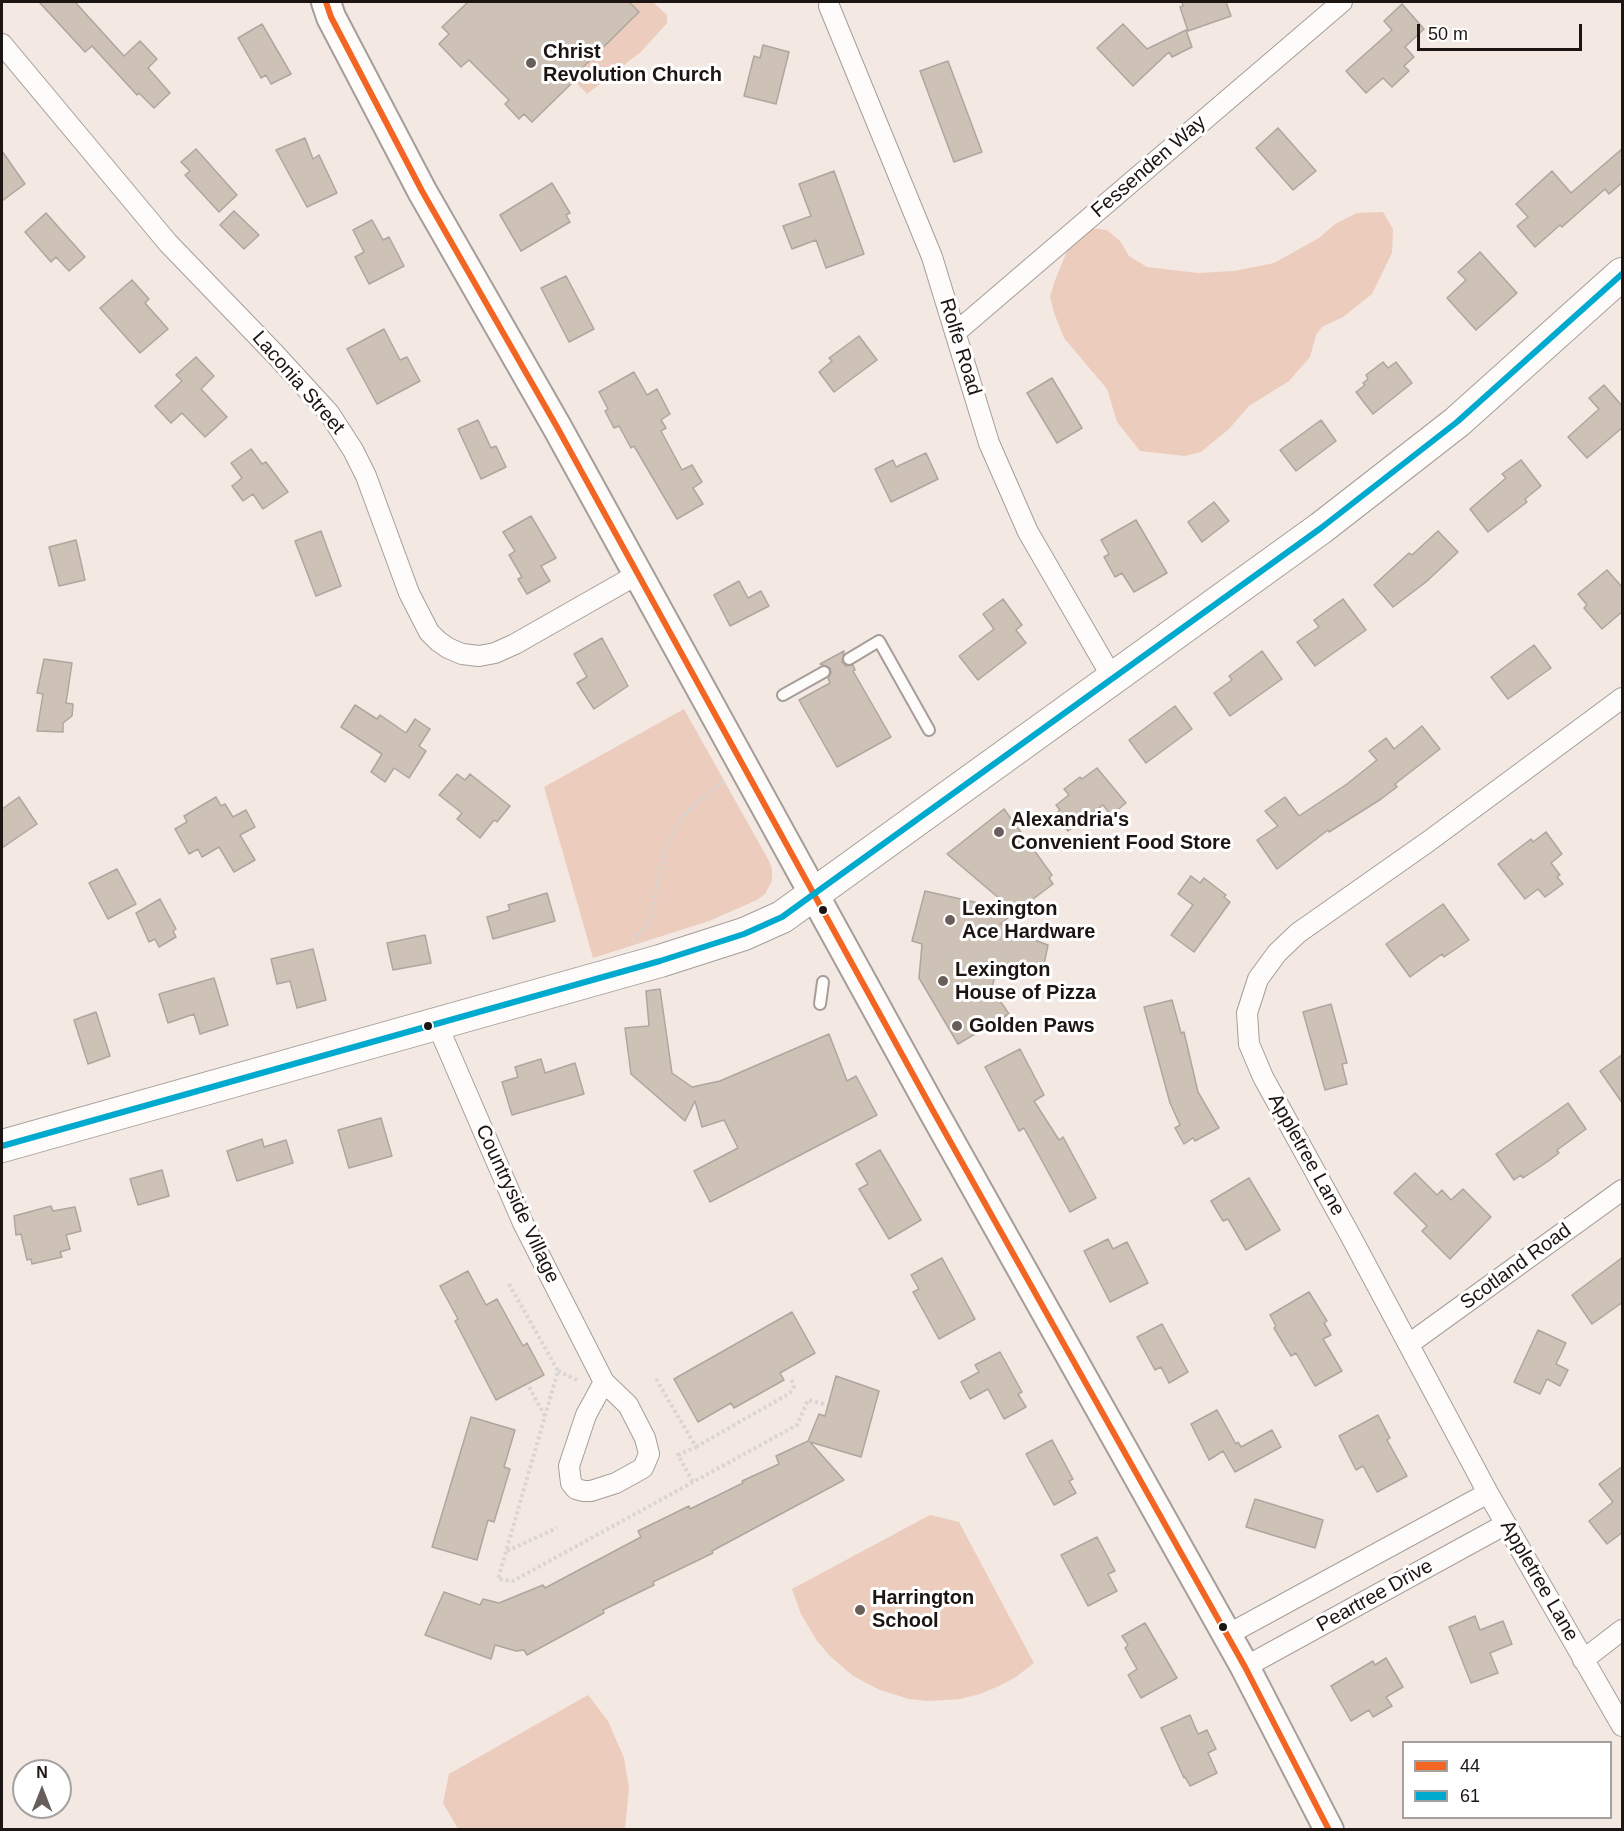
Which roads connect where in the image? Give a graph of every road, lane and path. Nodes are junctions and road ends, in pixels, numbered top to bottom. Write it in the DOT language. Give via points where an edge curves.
graph roads {
  1 [pos="326,2"];
  2 [pos="1342,2"];
  3 [pos="829,6"];
  4 [pos="2,44"];
  5 [pos="1623,274"];
  6 [pos="955,333"];
  7 [pos="638,574"];
  8 [pos="849,658"];
  9 [pos="824,672"];
  10 [pos="1112,677"];
  11 [pos="783,695"];
  12 [pos="1623,698"];
  13 [pos="929,730"];
  14 [pos="745,768"];
  15 [pos="815,895"];
  16 [pos="632,969"];
  17 [pos="823,982"];
  18 [pos="820,1004"];
  19 [pos="437,1024"];
  20 [pos="2,1146"];
  21 [pos="1623,1190"];
  22 [pos="1409,1344"];
  23 [pos="656,1379"];
  24 [pos="791,1379"];
  25 [pos="604,1382"];
  26 [pos="529,1387"];
  27 [pos="545,1417"];
  28 [pos="696,1447"];
  29 [pos="693,1482"];
  30 [pos="1488,1493"];
  31 [pos="1506,1524"];
  32 [pos="557,1528"];
  33 [pos="506,1551"];
  34 [pos="1623,1630"];
  35 [pos="1227,1635"];
  36 [pos="1583,1660"];
  37 [pos="1245,1667"];
  38 [pos="1623,1726"];
  39 [pos="1329,1830"];
  1 -- 7 [label="main road" via="422,191"];
  2 -- 6 [label="street, Fessenden Way"];
  3 -- 6 [label="street, Rolfe Road" via="932,257"];
  4 -- 7 [label="street, Laconia Street" via="168,243 335,422 366,476 409,593 429,632 438,641 471,656 499,652"];
  5 -- 10 [label="main road" via="1457,422 1320,528"];
  6 -- 10 [label="street, Rolfe Road" via="989,443 1028,532"];
  7 -- 14 [label="main road"];
  8 -- 13 [label="lane" via="879,641"];
  9 -- 11 [label="lane"];
  10 -- 15 [label="main road"];
  12 -- 22 [label="street, Appletree Lane" via="1298,933 1258,978 1247,1013 1250,1044 1263,1077"];
  14 -- 15 [label="main road"];
  14 -- 16 [label="path" via="708,793 676,828 667,846 651,915 627,948"];
  15 -- 16 [label="main road" via="782,917 744,934"];
  15 -- 35 [label="main road"];
  16 -- 19 [label="main road"];
  17 -- 18 [label="lane"];
  19 -- 20 [label="main road"];
  19 -- 25 [label="street, Countryside Village" via="523,1223"];
  21 -- 22 [label="street, Scotland Road"];
  22 -- 30 [label="street, Appletree Lane"];
  23 -- 28 [label="path"];
  24 -- 28 [label="path" via="794,1386 784,1398"];
  25 -- 25 [label="street, Countryside Village" via="628,1405 649,1454 643,1468 616,1483 584,1491 571,1483 569,1467 586,1414"];
  26 -- 27 [label="path"];
  28 -- 29 [label="path" via="678,1455"];
  30 -- 31 [label="street, Appletree Lane"];
  30 -- 35 [label="street, Peartree Drive"];
  31 -- 36 [label="street, Appletree Lane"];
  31 -- 37 [label="street, Peartree Drive"];
  32 -- 33 [label="path"];
  34 -- 36 [label="street"];
  35 -- 37 [label="main road"];
  36 -- 38 [label="street, Appletree Lane"];
  37 -- 39 [label="main road"];
}
